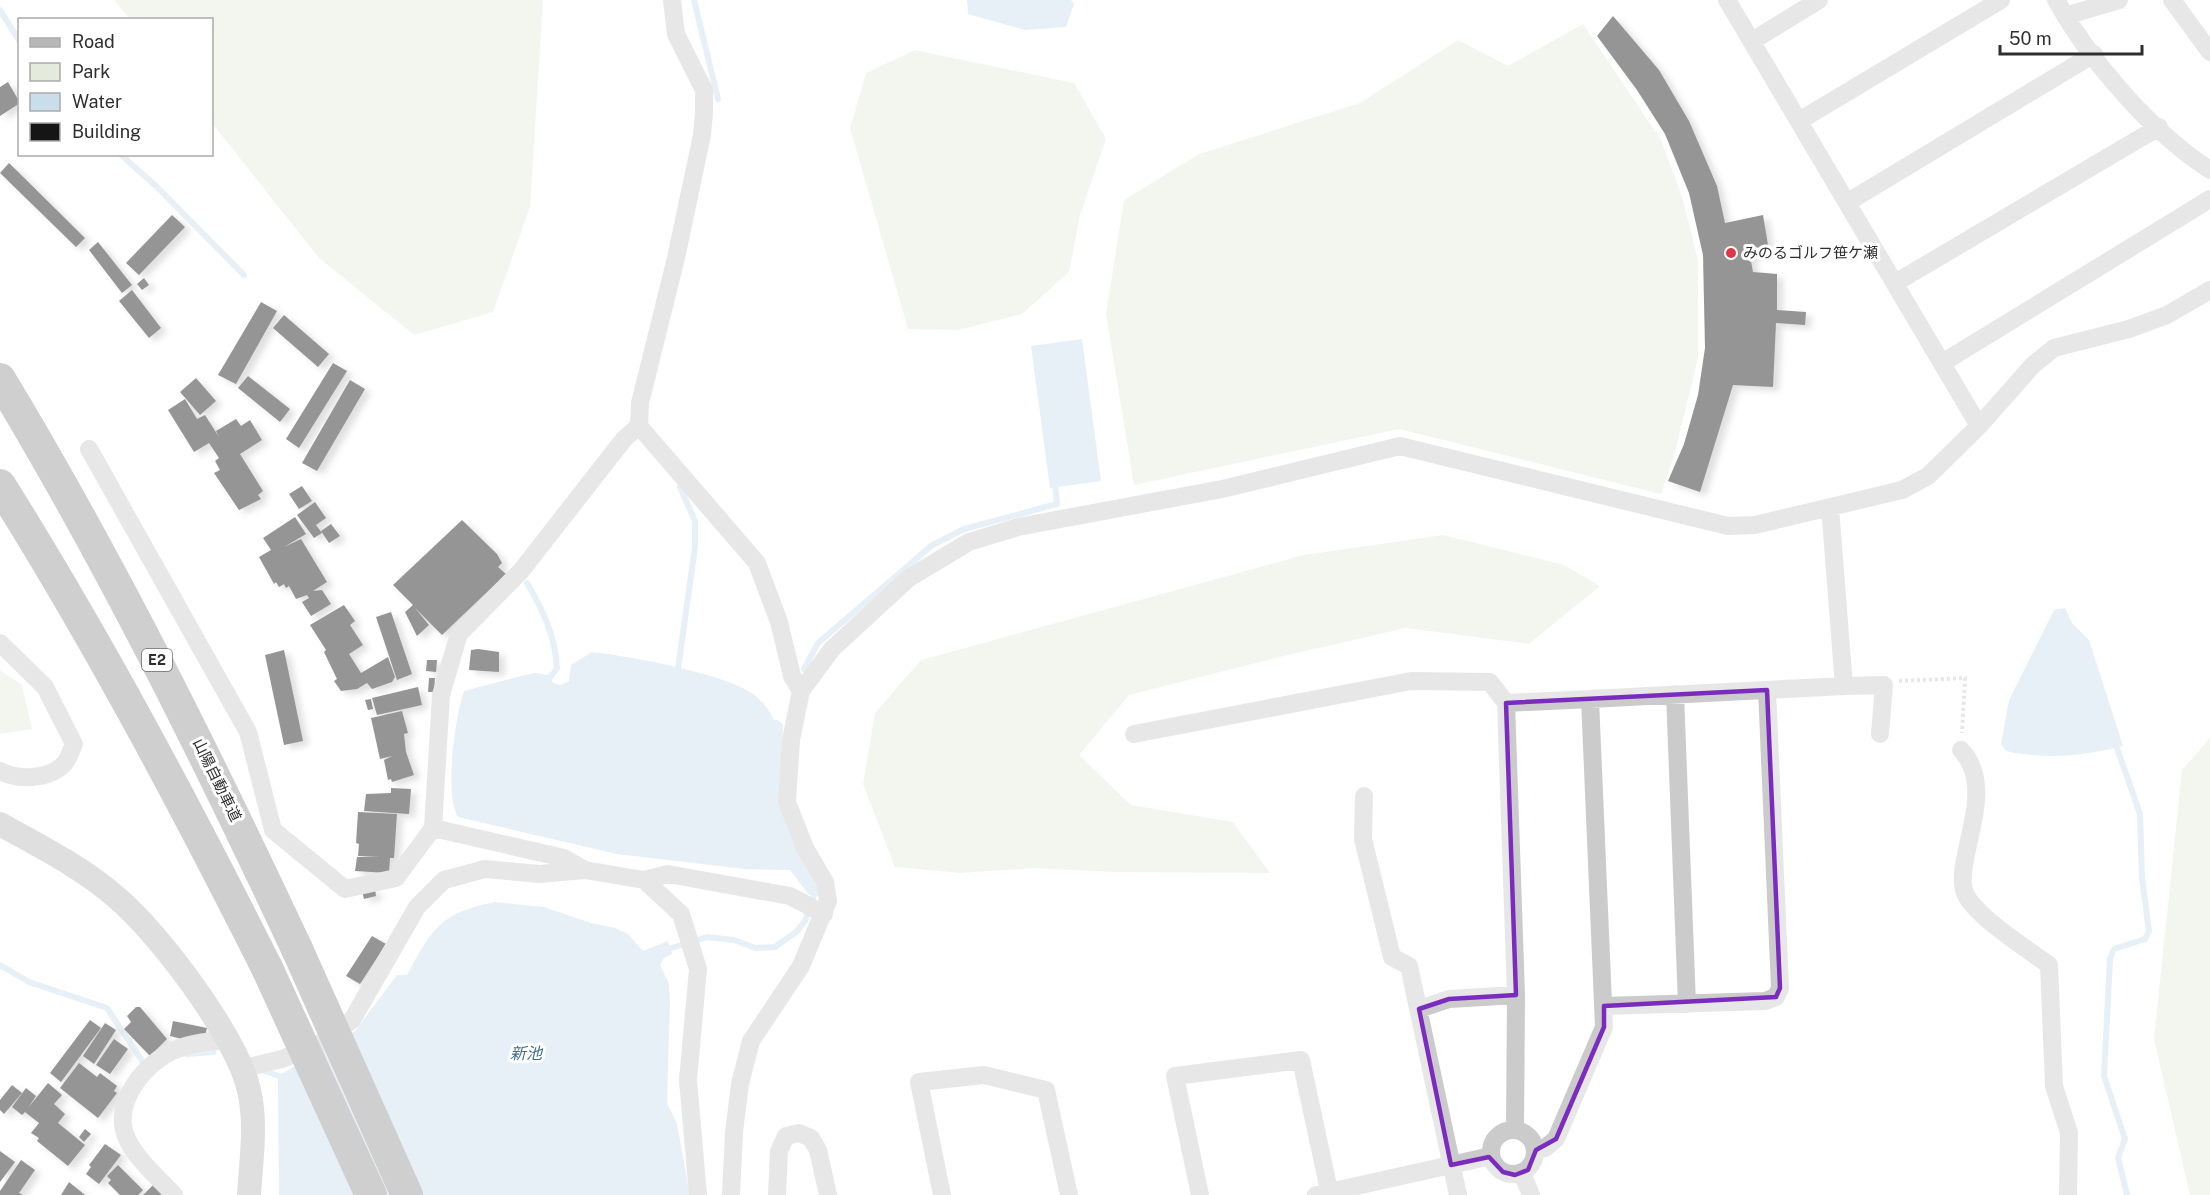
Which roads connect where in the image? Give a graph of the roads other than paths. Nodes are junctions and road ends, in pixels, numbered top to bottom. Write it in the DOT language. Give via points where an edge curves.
graph roads {
  1 [pos="672,0"];
  2 [pos="1727,0"];
  3 [pos="1819,0"];
  4 [pos="2001,0"];
  5 [pos="2056,0"];
  6 [pos="2120,0"];
  7 [pos="2172,0"];
  8 [pos="2065,16"];
  9 [pos="1752,41"];
  10 [pos="2210,52"];
  11 [pos="2094,54"];
  12 [pos="1799,122"];
  13 [pos="2159,127"];
  14 [pos="2210,170"];
  15 [pos="2210,199"];
  16 [pos="1848,202"];
  17 [pos="1895,283"];
  18 [pos="2210,290"];
  19 [pos="1942,363"];
  20 [pos="0,379"];
  21 [pos="639,426"];
  22 [pos="1979,426"];
  23 [pos="89,449"];
  24 [pos="0,485"];
  25 [pos="1830,507"];
  26 [pos="0,643"];
  27 [pos="1844,686"];
  28 [pos="1767,690"];
  29 [pos="801,691"];
  30 [pos="1675,694"];
  31 [pos="1590,699"];
  32 [pos="1506,703"];
  33 [pos="1134,734"];
  34 [pos="1880,734"];
  35 [pos="1961,750"];
  36 [pos="0,771"];
  37 [pos="1364,796"];
  38 [pos="0,824"];
  39 [pos="433,828"];
  40 [pos="585,870"];
  41 [pos="644,880"];
  42 [pos="815,909"];
  43 [pos="1516,995"];
  44 [pos="1687,1004"];
  45 [pos="1604,1006"];
  46 [pos="1419,1009"];
  47 [pos="230,1041"];
  48 [pos="244,1068"];
  49 [pos="1515,1130"];
  50 [pos="1536,1150"];
  51 [pos="1491,1156"];
  52 [pos="1451,1165"];
  53 [pos="1522,1173"];
  54 [pos="1325,1194"];
  55 [pos="174,1195"];
  56 [pos="249,1195"];
  57 [pos="371,1195"];
  58 [pos="407,1195"];
  59 [pos="698,1195"];
  60 [pos="731,1195"];
  61 [pos="777,1195"];
  62 [pos="828,1195"];
  63 [pos="942,1195"];
  64 [pos="1070,1195"];
  65 [pos="1200,1195"];
  66 [pos="1458,1195"];
  67 [pos="1531,1195"];
  68 [pos="2068,1195"];
  1 -- 21 [label="street" via="676,34 704,90 704,112 676,258 640,403"];
  2 -- 9 [label="street"];
  3 -- 9 [label="street"];
  4 -- 12 [label="street"];
  5 -- 8 [label="street"];
  6 -- 8 [label="street"];
  7 -- 10 [label="street"];
  8 -- 11 [label="street"];
  9 -- 12 [label="street"];
  11 -- 13 [label="street" via="2125,94"];
  11 -- 16 [label="street"];
  12 -- 16 [label="street"];
  13 -- 14 [label="street"];
  13 -- 17 [label="street"];
  15 -- 19 [label="street"];
  16 -- 17 [label="street"];
  17 -- 19 [label="street"];
  18 -- 22 [label="street" via="2167,315 2054,348 2033,365"];
  19 -- 22 [label="street"];
  20 -- 58 [label="highway, 山陽自動車道 / E2, bridge" via="152,651 224,793"];
  21 -- 29 [label="street" via="757,563 779,621 792,676"];
  21 -- 39 [label="street" via="624,439 521,571 459,634 441,695"];
  22 -- 25 [label="street" via="1928,476 1902,490"];
  23 -- 39 [label="street" via="248,732 273,830 345,889 396,878"];
  24 -- 57 [label="highway, bridge" via="168,775 267,968"];
  25 -- 27 [label="street"];
  25 -- 29 [label="street" via="1755,525 1728,526 1400,446 1222,489 1018,527 969,542 909,578 832,649"];
  26 -- 36 [label="street" via="45,687 74,744 64,765 40,777 11,776"];
  27 -- 28 [label="street"];
  27 -- 34 [label="street" via="1884,685"];
  28 -- 30 [label="street"];
  28 -- 44 [label="street" via="1780,988 1776,997 1765,1001"];
  29 -- 42 [label="street" via="791,740 787,802 805,848 825,882 828,901"];
  30 -- 31 [label="street"];
  30 -- 44 [label="street"];
  31 -- 32 [label="street"];
  31 -- 45 [label="street"];
  32 -- 33 [label="street" via="1490,682 1411,681"];
  32 -- 43 [label="street"];
  35 -- 68 [label="street" via="1970,760 1977,807 1964,868 1966,896 1982,914 2049,965 2054,1086 2069,1132"];
  37 -- 46 [label="street" via="1363,839 1392,957 1409,966"];
  38 -- 47 [label="street" via="117,897 166,949"];
  39 -- 40 [label="street" via="564,858"];
  40 -- 41 [label="street"];
  40 -- 48 [label="street" via="539,874 485,869 444,880 417,907 352,1020 321,1043 282,1059"];
  41 -- 42 [label="street" via="668,874 790,896"];
  41 -- 59 [label="street" via="681,914 698,969 688,1080"];
  42 -- 60 [label="street" via="801,966 751,1041 740,1084"];
  43 -- 46 [label="street" via="1449,999"];
  43 -- 49 [label="street"];
  44 -- 45 [label="street"];
  45 -- 50 [label="street" via="1604,1027 1556,1139"];
  46 -- 52 [label="street"];
  47 -- 48 [label="street"];
  47 -- 55 [label="street" via="176,1050 148,1067 125,1102 122,1117 131,1148"];
  48 -- 56 [label="street" via="254,1131"];
  49 -- 50 [label="street" via="1531,1138"];
  49 -- 51 [label="street" via="1496,1137"];
  50 -- 53 [label="street" via="1533,1164"];
  51 -- 52 [label="street"];
  51 -- 53 [label="street" via="1503,1172"];
  52 -- 54 [label="street"];
  52 -- 66 [label="street"];
  53 -- 67 [label="street"];
  54 -- 65 [label="street" via="1301,1060 1175,1076"];
  61 -- 62 [label="street" via="779,1151 786,1136 798,1133 811,1138 818,1150"];
  63 -- 64 [label="street" via="918,1082 984,1075 1046,1090"];
}
